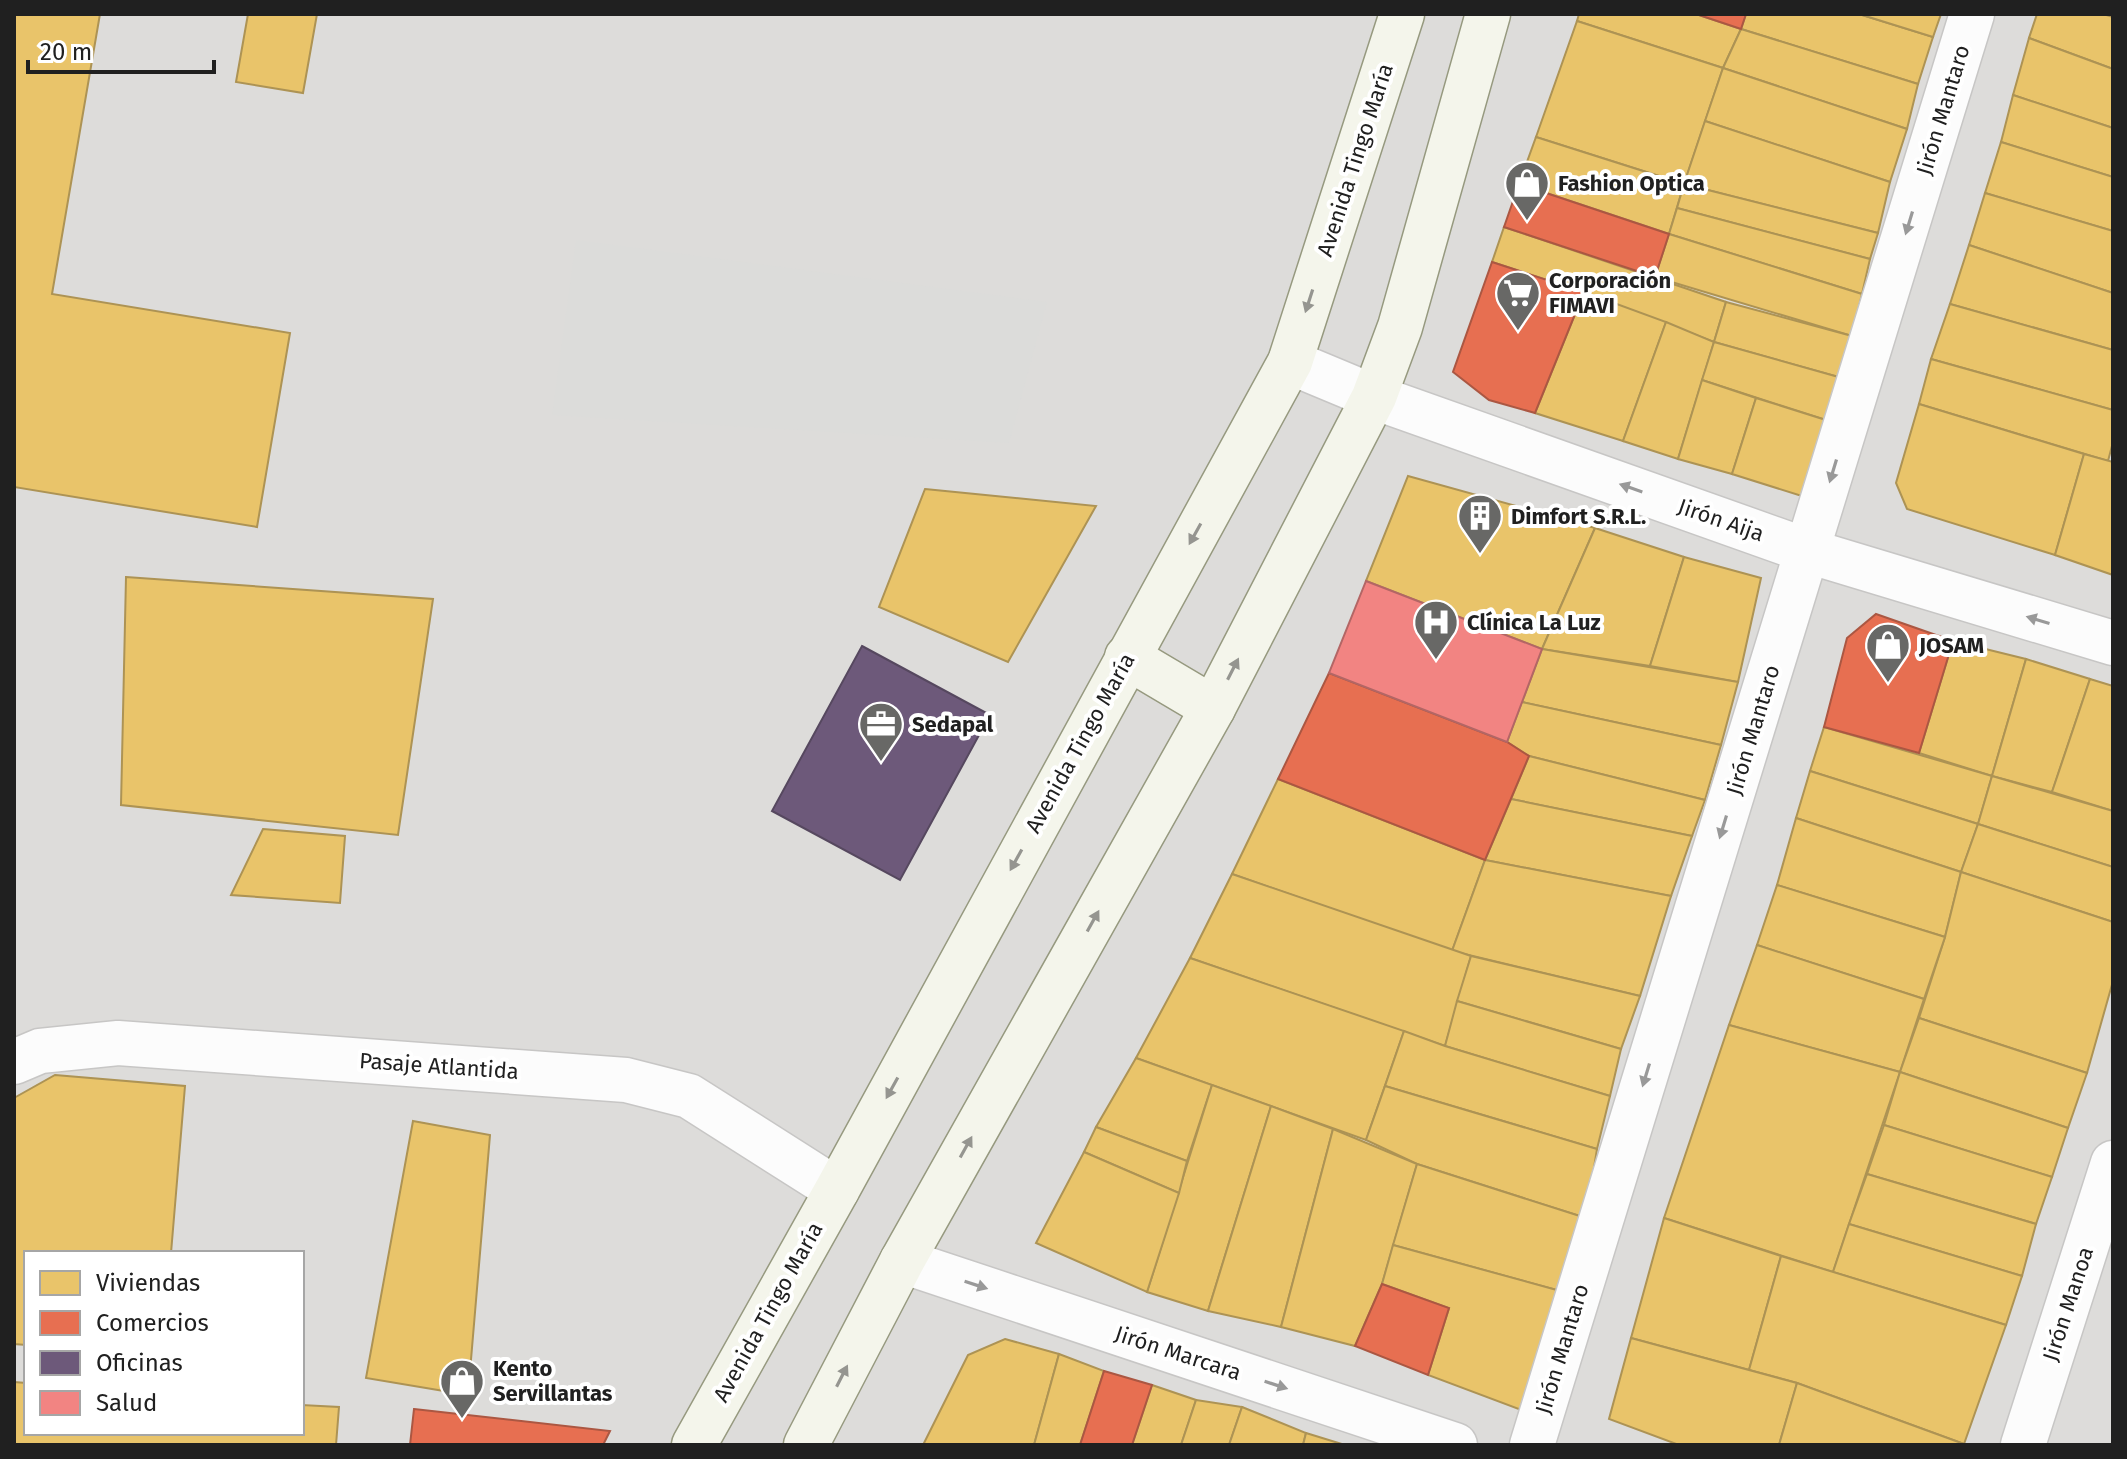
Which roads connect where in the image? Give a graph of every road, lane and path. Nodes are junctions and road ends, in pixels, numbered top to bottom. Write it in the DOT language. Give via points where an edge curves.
graph roads {
  1 [pos="1402,14"];
  2 [pos="1488,14"];
  3 [pos="1972,14"];
  4 [pos="1290,362"];
  5 [pos="1374,397"];
  6 [pos="1808,551"];
  7 [pos="2113,643"];
  8 [pos="1127,657"];
  9 [pos="1213,708"];
  10 [pos="14,1062"];
  11 [pos="2113,1163"];
  12 [pos="837,1190"];
  13 [pos="902,1261"];
  14 [pos="694,1445"];
  15 [pos="806,1445"];
  16 [pos="1455,1445"];
  17 [pos="1532,1445"];
  18 [pos="2023,1445"];
  1 -- 4 [label="main road, Avenida Tingo María, one-way"];
  2 -- 5 [label="main road" via="1400,327"];
  3 -- 6 [label="street, Jirón Mantaro, one-way"];
  4 -- 5 [label="street, Jirón Aija"];
  4 -- 8 [label="main road, Avenida Tingo María, one-way"];
  6 -- 5 [label="street, Jirón Aija, one-way"];
  9 -- 5 [label="main road, one-way"];
  7 -- 6 [label="street, Jirón Aija, one-way"];
  6 -- 17 [label="street, Jirón Mantaro, one-way"];
  8 -- 9 [label="main road"];
  8 -- 12 [label="main road, Avenida Tingo María, one-way"];
  13 -- 9 [label="main road, one-way"];
  10 -- 12 [label="street, Pasaje Atlantida" via="40,1051 118,1043 626,1080 689,1096"];
  11 -- 18 [label="street, Jirón Manoa"];
  12 -- 14 [label="main road, Avenida Tingo María"];
  15 -- 13 [label="main road, one-way"];
  13 -- 16 [label="street, Jirón Marcara, one-way"];
}
